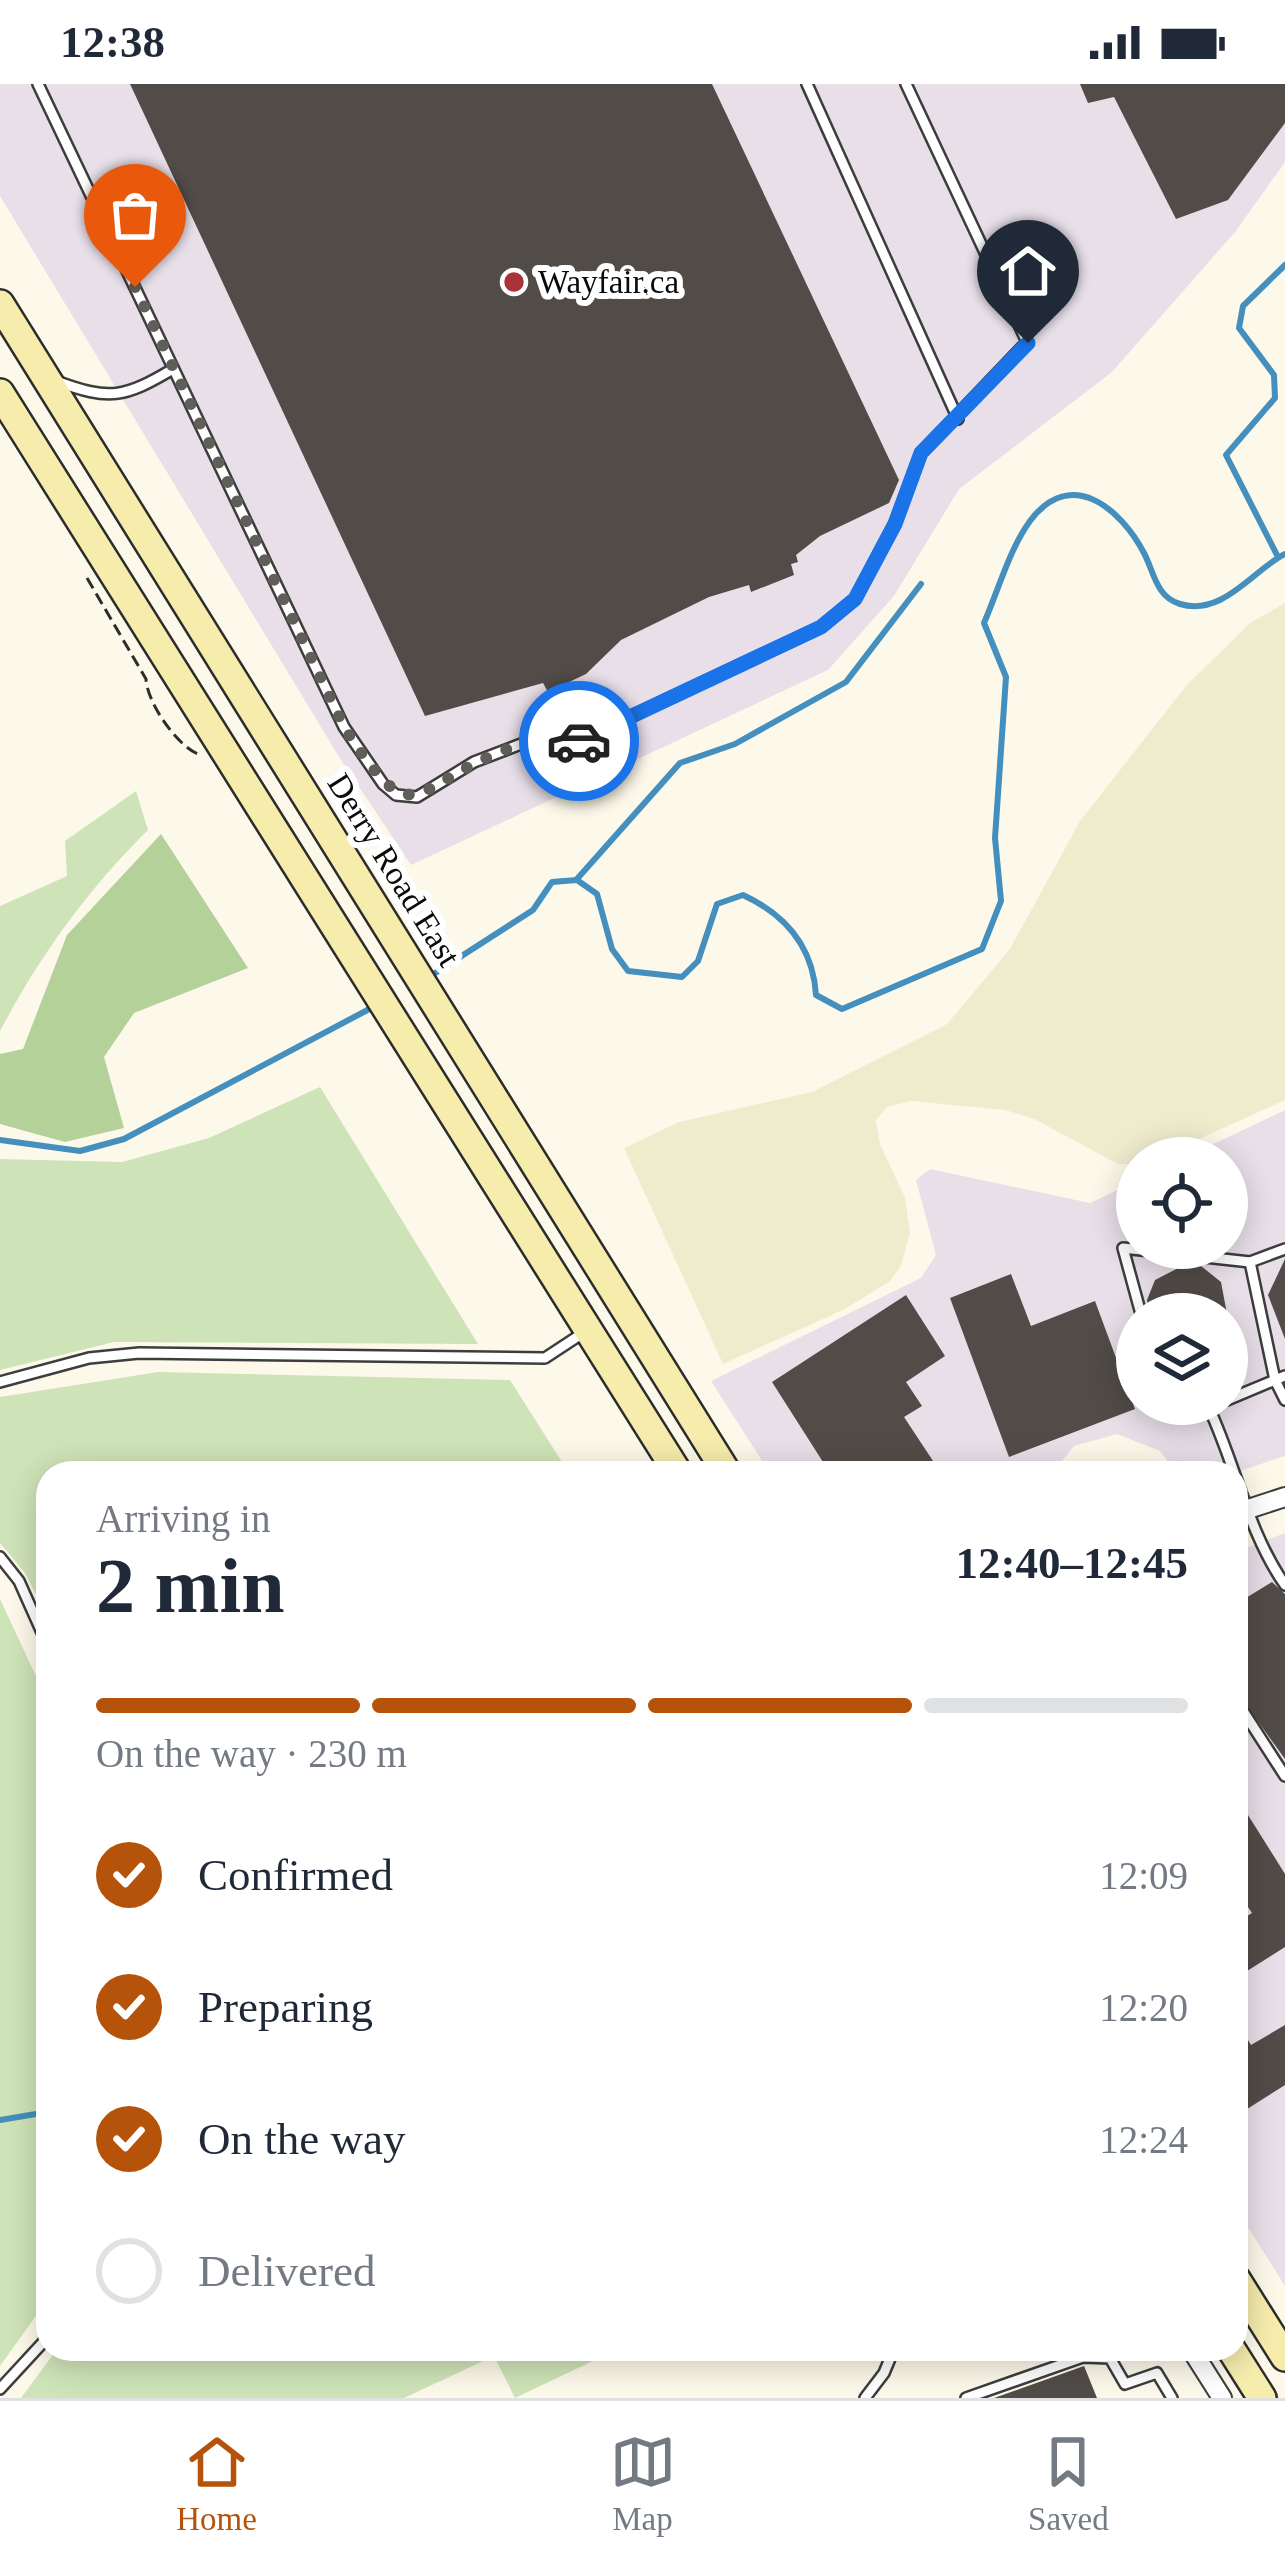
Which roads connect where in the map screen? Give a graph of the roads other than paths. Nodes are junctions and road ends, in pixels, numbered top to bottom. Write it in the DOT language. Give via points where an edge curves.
graph roads {
  1 [pos="38,84"];
  2 [pos="807,84"];
  3 [pos="906,84"];
  4 [pos="0,304"];
  5 [pos="173,369"];
  6 [pos="46,377"];
  7 [pos="0,393"];
  8 [pos="958,419"];
  9 [pos="1285,1250"];
  10 [pos="1250,1262"];
  11 [pos="1135,1293"];
  12 [pos="589,1329"];
  13 [pos="1280,1378"];
  14 [pos="0,1382"];
  15 [pos="1248,1391"];
  16 [pos="1285,1400"];
  17 [pos="1219,1425"];
  18 [pos="671,1461"];
  19 [pos="721,1461"];
  20 [pos="1234,1461"];
  21 [pos="1285,1497"];
  22 [pos="1248,1510"];
  23 [pos="1248,1524"];
  24 [pos="0,1557"];
  25 [pos="1285,1585"];
  26 [pos="36,1619"];
  27 [pos="1248,1719"];
  28 [pos="1285,1776"];
  29 [pos="1248,2298"];
  30 [pos="36,2350"];
  31 [pos="1285,2356"];
  32 [pos="888,2361"];
  33 [pos="1072,2361"];
  34 [pos="1113,2361"];
  35 [pos="1199,2361"];
  36 [pos="1239,2361"];
  37 [pos="1125,2384"];
  38 [pos="876,2385"];
  39 [pos="0,2389"];
  40 [pos="865,2398"];
  41 [pos="885,2398"];
  42 [pos="967,2398"];
  43 [pos="1130,2398"];
  44 [pos="1172,2398"];
  45 [pos="1222,2398"];
  46 [pos="1262,2398"];
  1 -- 5 [label="lane"];
  2 -- 8 [label="lane"];
  3 -- 8 [label="lane" via="1028,343"];
  4 -- 6 [label="main road, Derry Road East"];
  5 -- 6 [label="lane" via="136,391 106,397"];
  5 -- 8 [label="lane" via="344,727 383,784 417,797 521,744 572,744 821,627 855,599 921,453"];
  6 -- 19 [label="main road, Derry Road East"];
  7 -- 12 [label="main road"];
  9 -- 10 [label="lane"];
  10 -- 11 [label="lane" via="1123,1247"];
  10 -- 13 [label="lane"];
  12 -- 14 [label="lane" via="545,1358 139,1353"];
  12 -- 18 [label="main road"];
  13 -- 15 [label="lane"];
  13 -- 16 [label="lane"];
  17 -- 20 [label="lane"];
  21 -- 22 [label="street"];
  23 -- 25 [label="lane"];
  24 -- 26 [label="lane"];
  27 -- 28 [label="lane"];
  29 -- 31 [label="main road"];
  30 -- 39 [label="lane"];
  32 -- 38 [label="lane"];
  33 -- 42 [label="lane"];
  34 -- 37 [label="lane"];
  35 -- 45 [label="street"];
  36 -- 46 [label="main road"];
  37 -- 43 [label="lane"];
  37 -- 44 [label="lane" via="1157,2373"];
  38 -- 40 [label="lane"];
  38 -- 41 [label="lane"];
}
